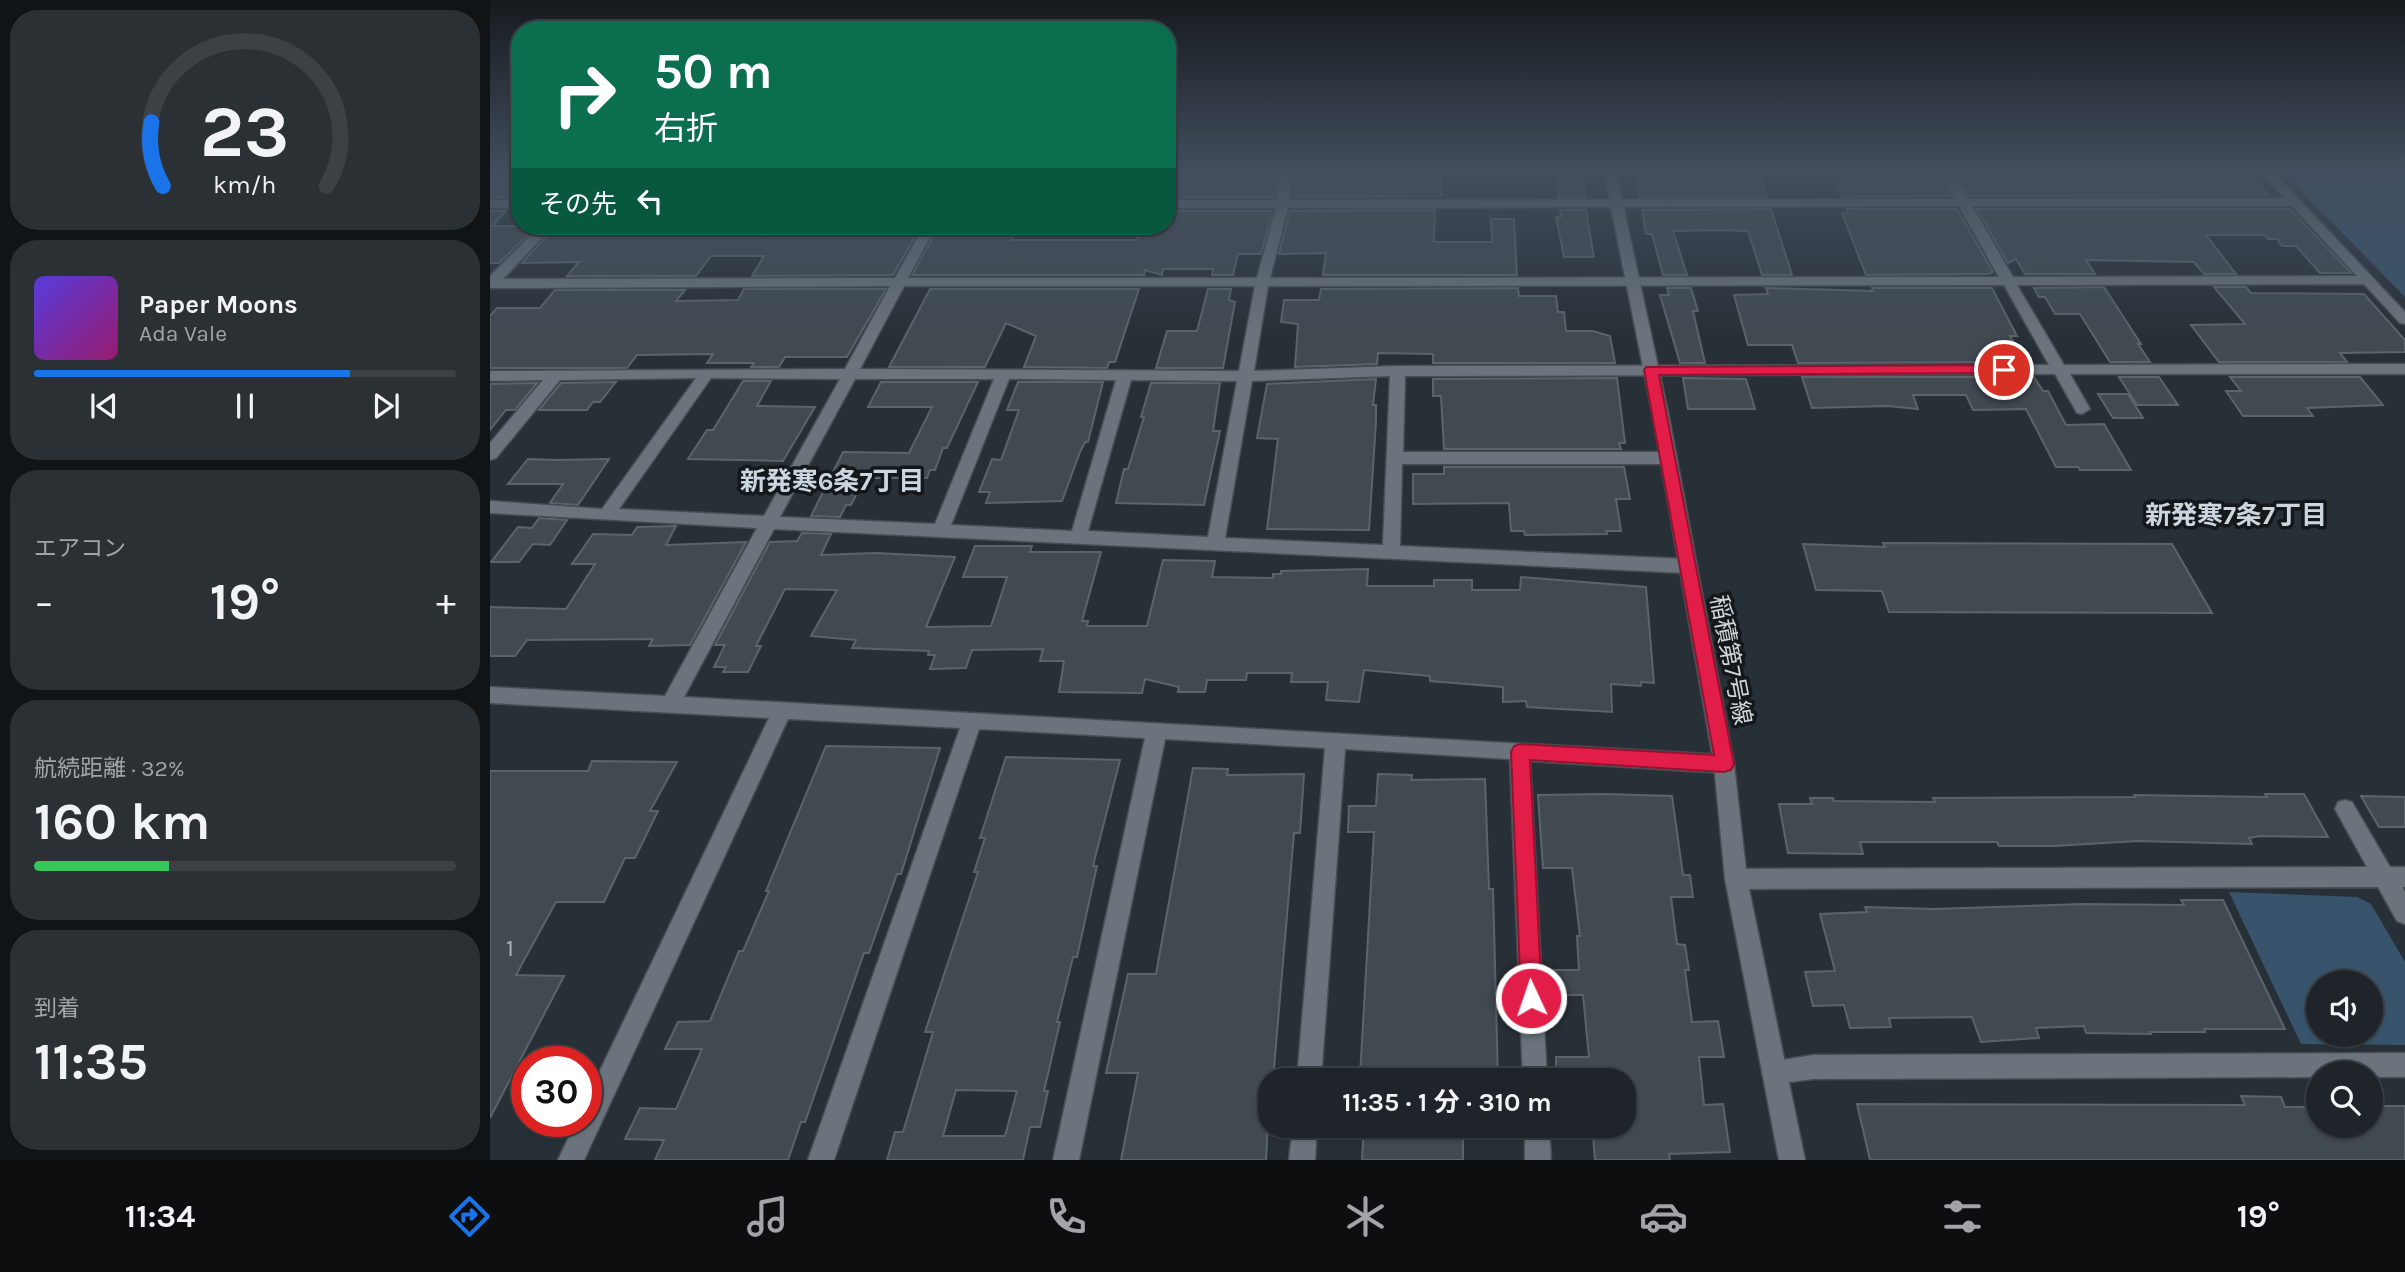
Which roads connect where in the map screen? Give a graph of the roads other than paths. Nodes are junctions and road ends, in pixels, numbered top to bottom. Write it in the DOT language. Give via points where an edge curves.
graph roads {
  1 [pos="1277,226"];
  2 [pos="1621,226"];
  3 [pos="1977,226"];
  4 [pos="2318,226"];
  5 [pos="538,235"];
  6 [pos="925,235"];
  7 [pos="1632,279"];
  8 [pos="2007,280"];
  9 [pos="2368,280"];
  10 [pos="898,283"];
  11 [pos="1262,283"];
  12 [pos="490,284"];
  13 [pos="2405,320"];
  14 [pos="2405,369"];
  15 [pos="1651,370"];
  16 [pos="2058,370"];
  17 [pos="1398,371"];
  18 [pos="707,373"];
  19 [pos="849,374"];
  20 [pos="1003,375"];
  21 [pos="490,376"];
  22 [pos="555,376"];
  23 [pos="1125,376"];
  24 [pos="1245,376"];
  25 [pos="2082,409"];
  26 [pos="490,454"];
  27 [pos="1394,458"];
  28 [pos="1668,458"];
  29 [pos="490,507"];
  30 [pos="606,515"];
  31 [pos="766,523"];
  32 [pos="942,530"];
  33 [pos="1079,535"];
  34 [pos="1216,542"];
  35 [pos="1391,552"];
  36 [pos="1686,566"];
  37 [pos="490,695"];
  38 [pos="671,703"];
  39 [pos="782,710"];
  40 [pos="972,721"];
  41 [pos="1157,730"];
  42 [pos="1336,740"];
  43 [pos="1520,752"];
  44 [pos="1724,764"];
  45 [pos="2345,809"];
  46 [pos="2395,877"];
  47 [pos="1736,879"];
  48 [pos="2405,913"];
  49 [pos="2405,1065"];
  50 [pos="1310,1068"];
  51 [pos="1534,1068"];
  52 [pos="1774,1072"];
  53 [pos="1304,1138"];
  54 [pos="1537,1138"];
  55 [pos="571,1160"];
  56 [pos="821,1160"];
  57 [pos="1066,1160"];
  58 [pos="1302,1160"];
  59 [pos="1538,1160"];
  60 [pos="1792,1160"];
  1 -- 11 [label="street"];
  2 -- 7 [label="street, 稲積第7号線"];
  3 -- 8 [label="street"];
  4 -- 9 [label="street"];
  5 -- 12 [label="street"];
  6 -- 10 [label="street"];
  7 -- 8 [label="street"];
  7 -- 11 [label="street"];
  7 -- 15 [label="street, 稲積第7号線"];
  8 -- 9 [label="street"];
  8 -- 16 [label="street"];
  9 -- 13 [label="street"];
  10 -- 11 [label="street"];
  10 -- 12 [label="street"];
  10 -- 19 [label="street"];
  11 -- 24 [label="street"];
  14 -- 16 [label="street"];
  15 -- 16 [label="street"];
  15 -- 17 [label="street"];
  15 -- 28 [label="street, 稲積第7号線"];
  16 -- 25 [label="street"];
  17 -- 24 [label="street"];
  17 -- 27 [label="street"];
  18 -- 19 [label="street"];
  18 -- 22 [label="street"];
  18 -- 30 [label="street"];
  19 -- 20 [label="street"];
  19 -- 31 [label="street"];
  20 -- 23 [label="street"];
  20 -- 32 [label="street"];
  21 -- 22 [label="street"];
  22 -- 26 [label="street"];
  23 -- 24 [label="street"];
  23 -- 33 [label="street"];
  24 -- 34 [label="street"];
  27 -- 28 [label="street"];
  27 -- 35 [label="street"];
  28 -- 36 [label="street, 稲積第7号線"];
  29 -- 30 [label="street"];
  30 -- 31 [label="street"];
  31 -- 32 [label="street"];
  31 -- 38 [label="street"];
  32 -- 33 [label="street"];
  33 -- 34 [label="street"];
  34 -- 35 [label="street"];
  35 -- 36 [label="street"];
  36 -- 44 [label="street, 稲積第7号線"];
  37 -- 38 [label="street"];
  38 -- 39 [label="street"];
  39 -- 40 [label="street"];
  39 -- 55 [label="street"];
  40 -- 41 [label="street"];
  40 -- 56 [label="street"];
  41 -- 42 [label="street"];
  41 -- 57 [label="street"];
  42 -- 43 [label="street"];
  42 -- 50 [label="street"];
  43 -- 44 [label="street"];
  43 -- 51 [label="street"];
  44 -- 47 [label="street, 稲積第7号線"];
  45 -- 46 [label="street"];
  46 -- 47 [label="street"];
  46 -- 48 [label="street"];
  47 -- 52 [label="street, 稲積第7号線"];
  49 -- 52 [label="street" via="1813,1067"];
  52 -- 60 [label="street, 稲積第7号線"];
  53 -- 58 [label="street"];
  54 -- 59 [label="street"];
}
